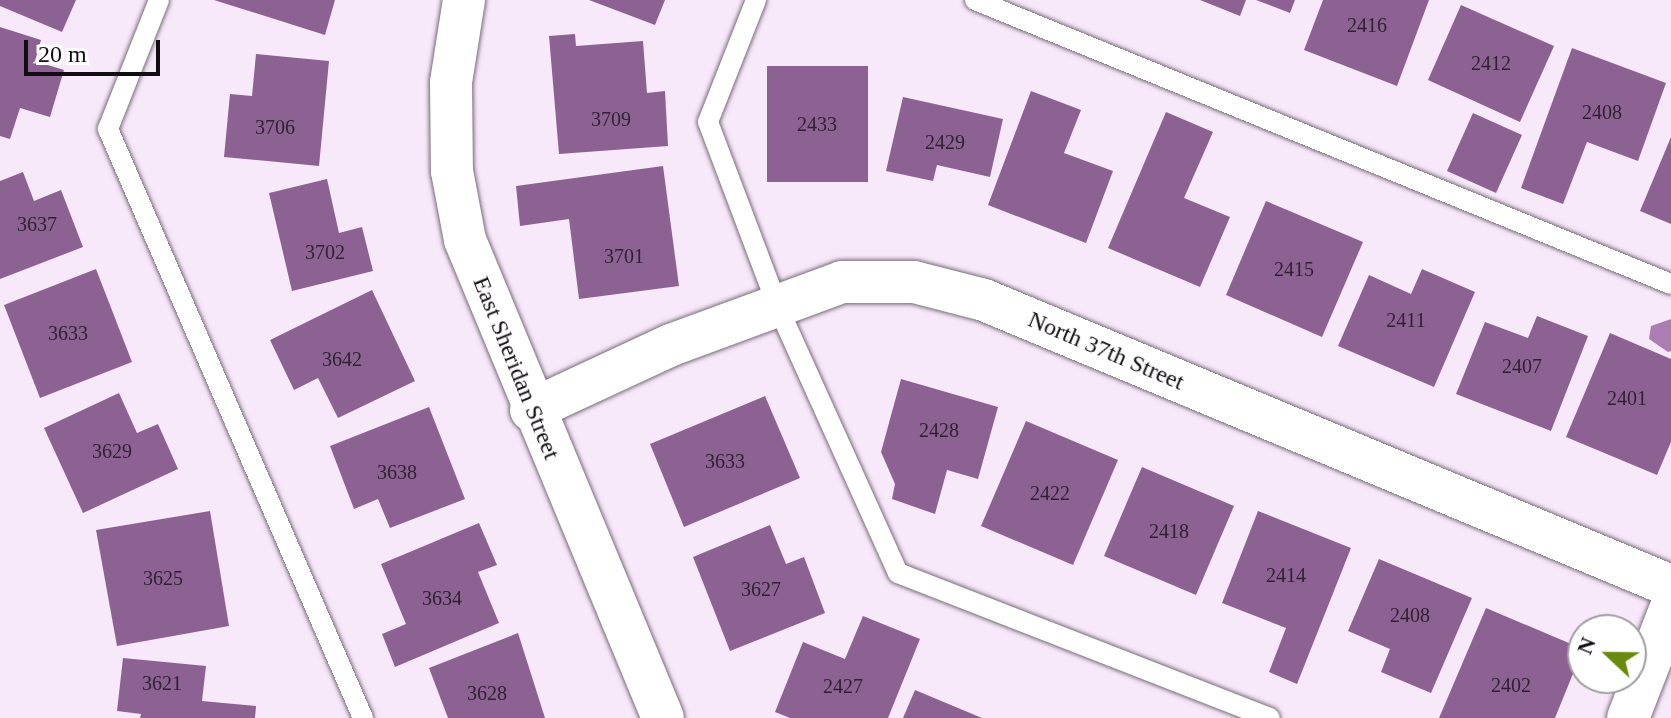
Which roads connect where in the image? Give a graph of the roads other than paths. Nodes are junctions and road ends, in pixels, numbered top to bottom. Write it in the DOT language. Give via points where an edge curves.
graph roads {
  1 [pos="159,0"];
  2 [pos="464,0"];
  3 [pos="756,0"];
  4 [pos="975,0"];
  5 [pos="1671,284"];
  6 [pos="777,305"];
  7 [pos="531,410"];
  8 [pos="1671,586"];
  9 [pos="1671,607"];
  10 [pos="363,718"];
  11 [pos="663,718"];
  12 [pos="1270,718"];
  13 [pos="1628,718"];
  1 -- 10 [label="lane" via="108,129"];
  2 -- 7 [label="street, East Sheridan Street" via="451,82 452,171 465,240"];
  3 -- 6 [label="lane" via="708,122"];
  4 -- 5 [label="lane"];
  6 -- 7 [label="street, North 37th Street" via="671,345"];
  6 -- 8 [label="street, North 37th Street" via="842,282 914,282 984,300"];
  6 -- 12 [label="lane" via="898,573"];
  7 -- 11 [label="street, East Sheridan Street"];
  9 -- 13 [label="street"];
}
